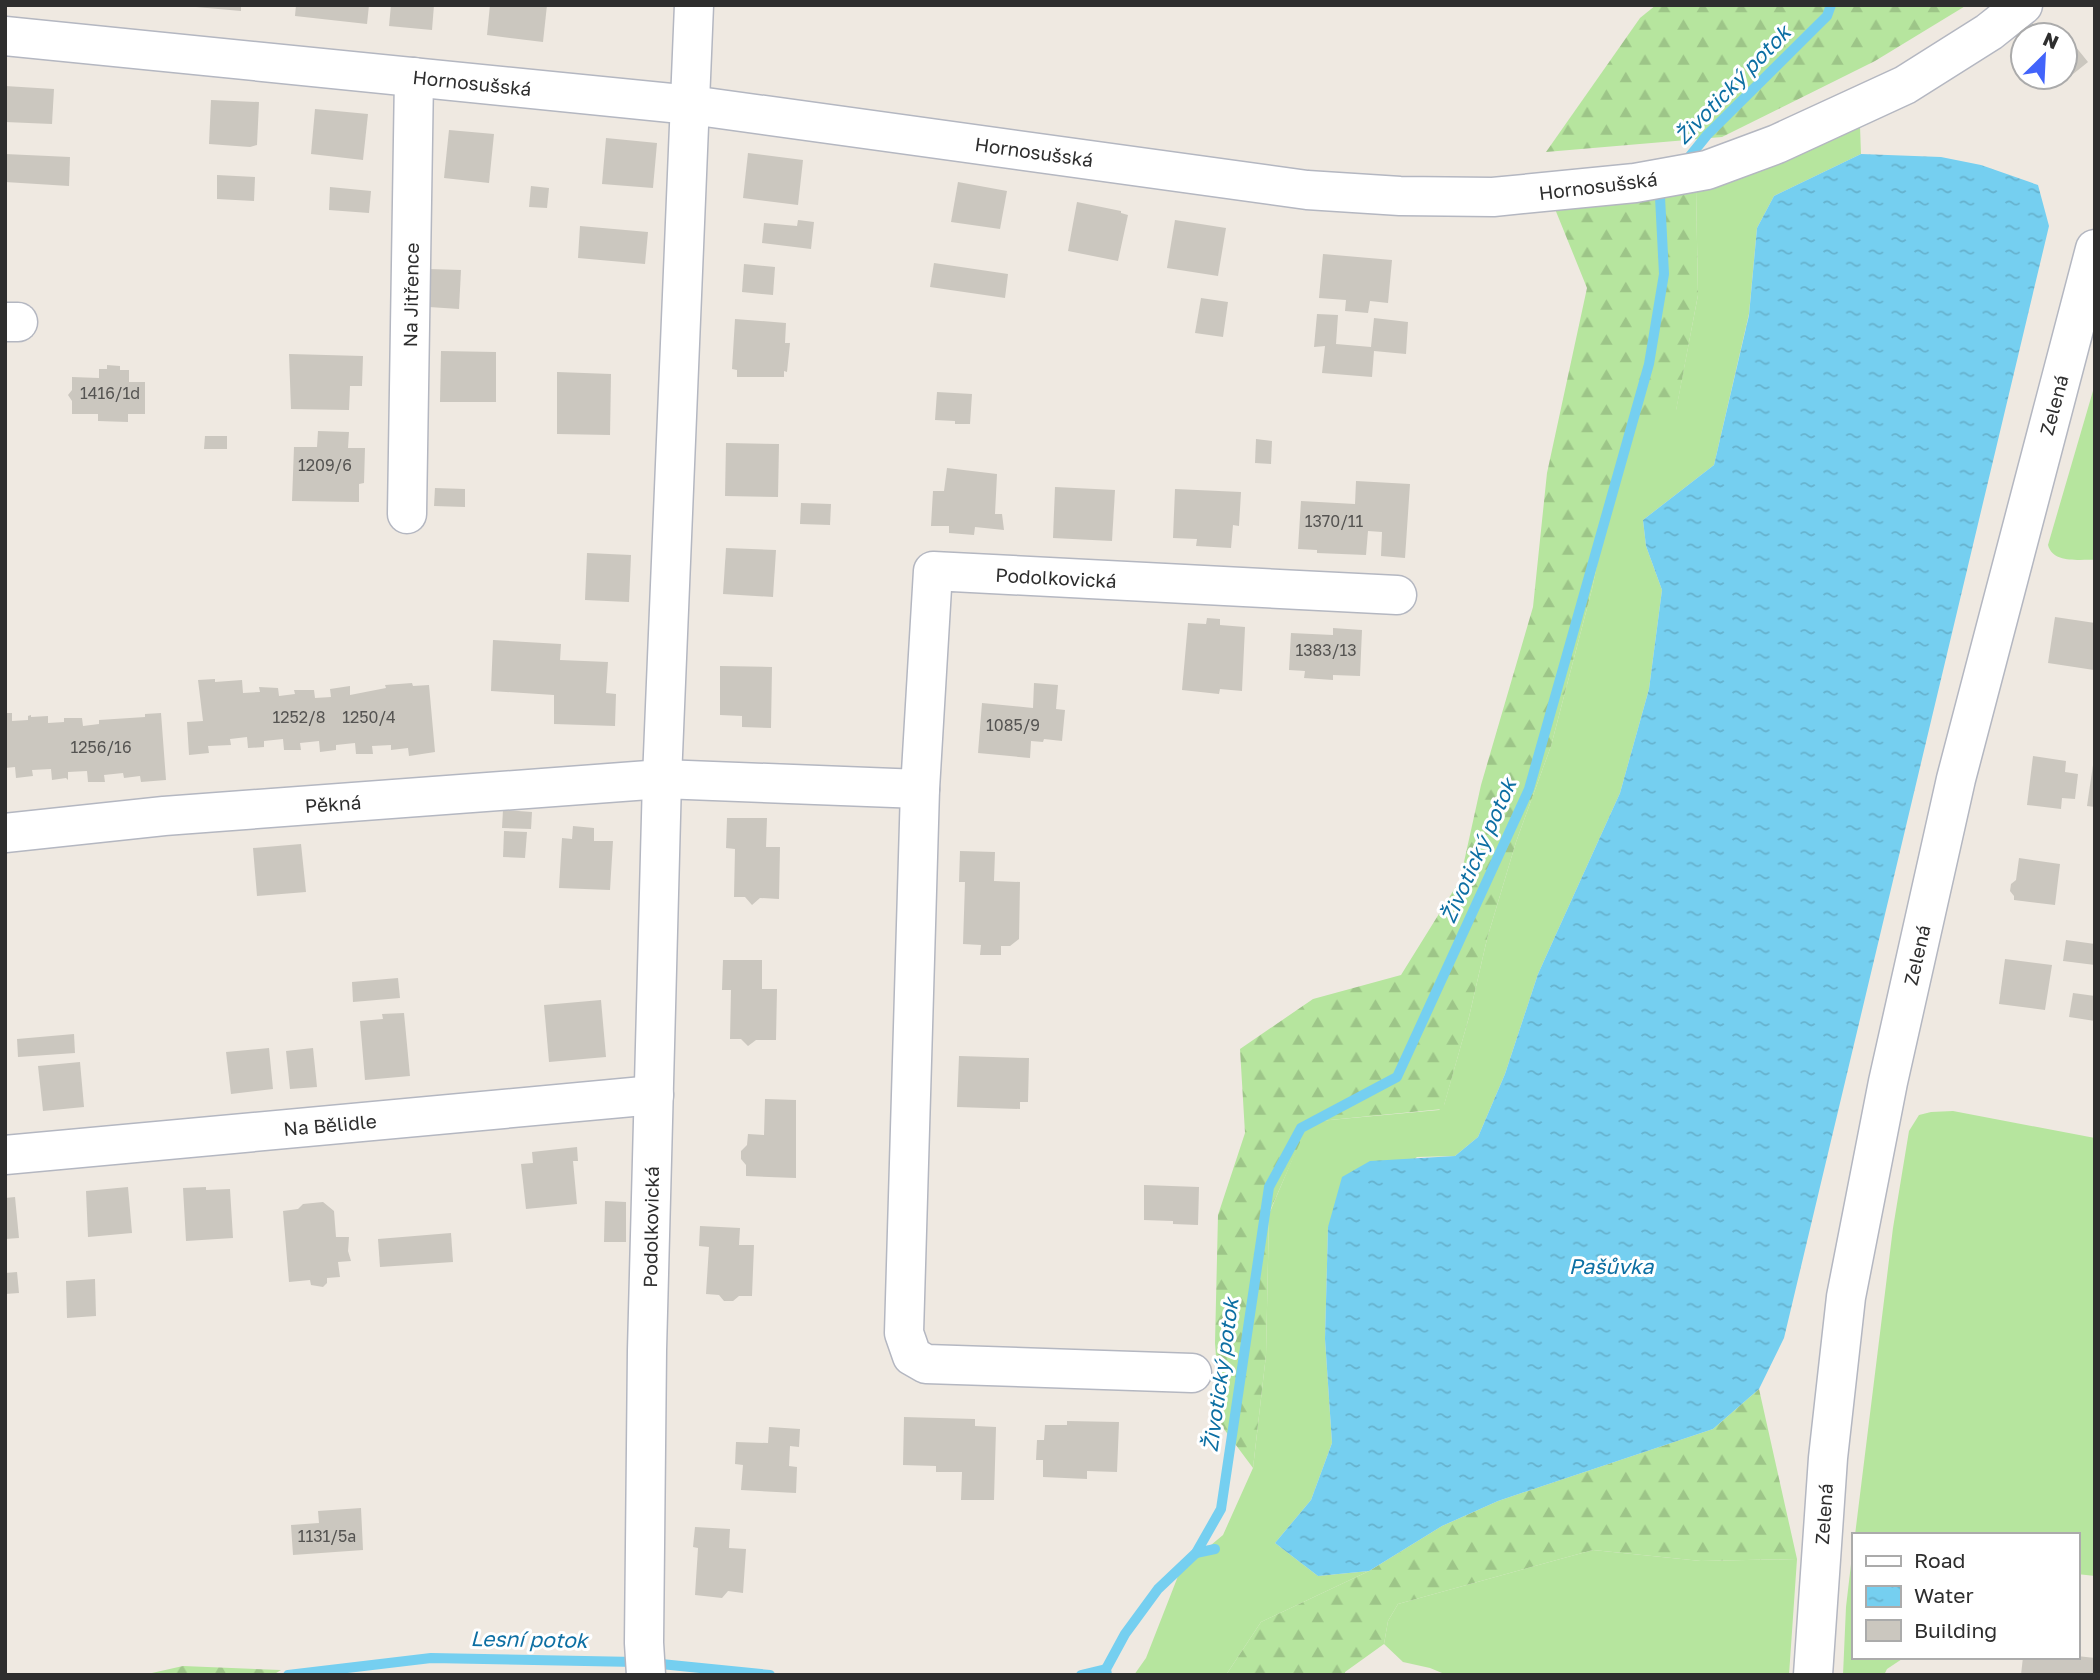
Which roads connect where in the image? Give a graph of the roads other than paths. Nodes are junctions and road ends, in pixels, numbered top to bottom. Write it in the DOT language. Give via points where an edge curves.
graph roads {
  1 [pos="694,5"];
  2 [pos="2023,5"];
  3 [pos="5,36"];
  4 [pos="414,77"];
  5 [pos="691,105"];
  6 [pos="2095,249"];
  7 [pos="408,514"];
  8 [pos="1397,595"];
  9 [pos="662,779"];
  10 [pos="920,789"];
  11 [pos="5,833"];
  12 [pos="654,1095"];
  13 [pos="5,1155"];
  14 [pos="1192,1373"];
  15 [pos="645,1659"];
  16 [pos="1813,1675"];
  1 -- 5 [label="street, Podolkovická"];
  2 -- 5 [label="street, Hornosušská" via="1905,85 1777,144 1707,170 1635,183 1493,197 1307,190"];
  3 -- 4 [label="street, Hornosušská"];
  4 -- 5 [label="street, Hornosušská"];
  4 -- 7 [label="street, Na Jitřence"];
  5 -- 9 [label="street, Podolkovická"];
  6 -- 16 [label="street, Zelená" via="1956,779 1888,1082 1846,1297 1828,1458"];
  8 -- 10 [label="street, Podolkovická" via="933,571"];
  9 -- 10 [label="street"];
  9 -- 11 [label="street, Pěkná" via="164,816"];
  9 -- 12 [label="street, Podolkovická"];
  10 -- 14 [label="street, Podolkovická" via="904,1333 912,1356 926,1364"];
  12 -- 13 [label="street, Na Bělidle"];
  12 -- 15 [label="street, Podolkovická"];
}
